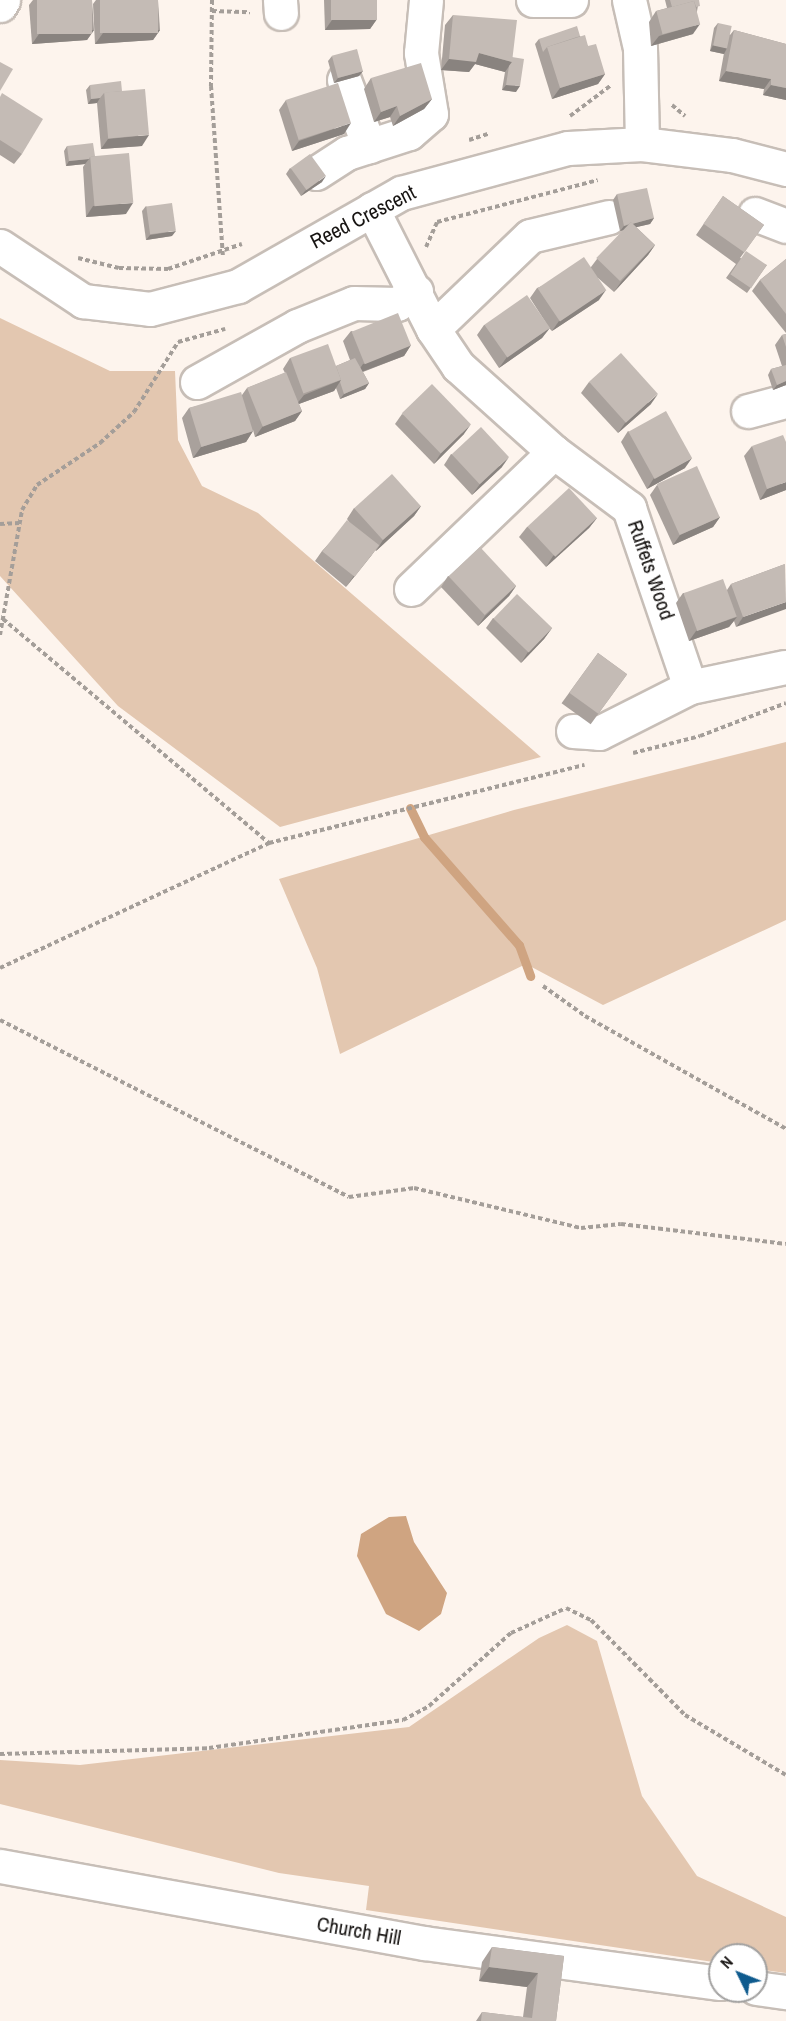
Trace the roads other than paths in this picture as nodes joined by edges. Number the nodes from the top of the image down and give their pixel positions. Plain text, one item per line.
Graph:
1 (3, 0) edge
2 (629, 0) edge
3 (0, 5) edge
4 (426, 11) edge
5 (344, 80) edge
6 (642, 144) junction
7 (369, 146) junction
8 (786, 169) edge
9 (316, 172) edge
10 (372, 209) junction
11 (755, 214) dead end
12 (609, 217) dead end
13 (786, 226) edge
14 (0, 246) edge
15 (416, 291) junction
16 (433, 329) junction
17 (198, 382) dead end
18 (786, 401) edge
19 (748, 411) dead end
20 (554, 452) junction
21 (411, 589) dead end
22 (785, 667) edge
23 (690, 687) junction
24 (573, 730) dead end
25 (0, 1866) edge
26 (708, 1981) edge
27 (768, 1990) edge
28 (786, 1992) edge

1 - 3 street
2 - 6 street
4 - 7 street
5 - 7 street
6 - 8 street, Reed Crescent
6 - 10 street, Reed Crescent
7 - 9 street
10 - 14 street, Reed Crescent
10 - 15 street, Ruffets Wood
11 - 13 street
12 - 16 street
15 - 16 street, Ruffets Wood
15 - 17 street
16 - 20 street, Ruffets Wood
18 - 19 street
20 - 21 street
20 - 23 street, Ruffets Wood
22 - 23 street
23 - 24 street
25 - 26 street, Church Hill
27 - 28 street

